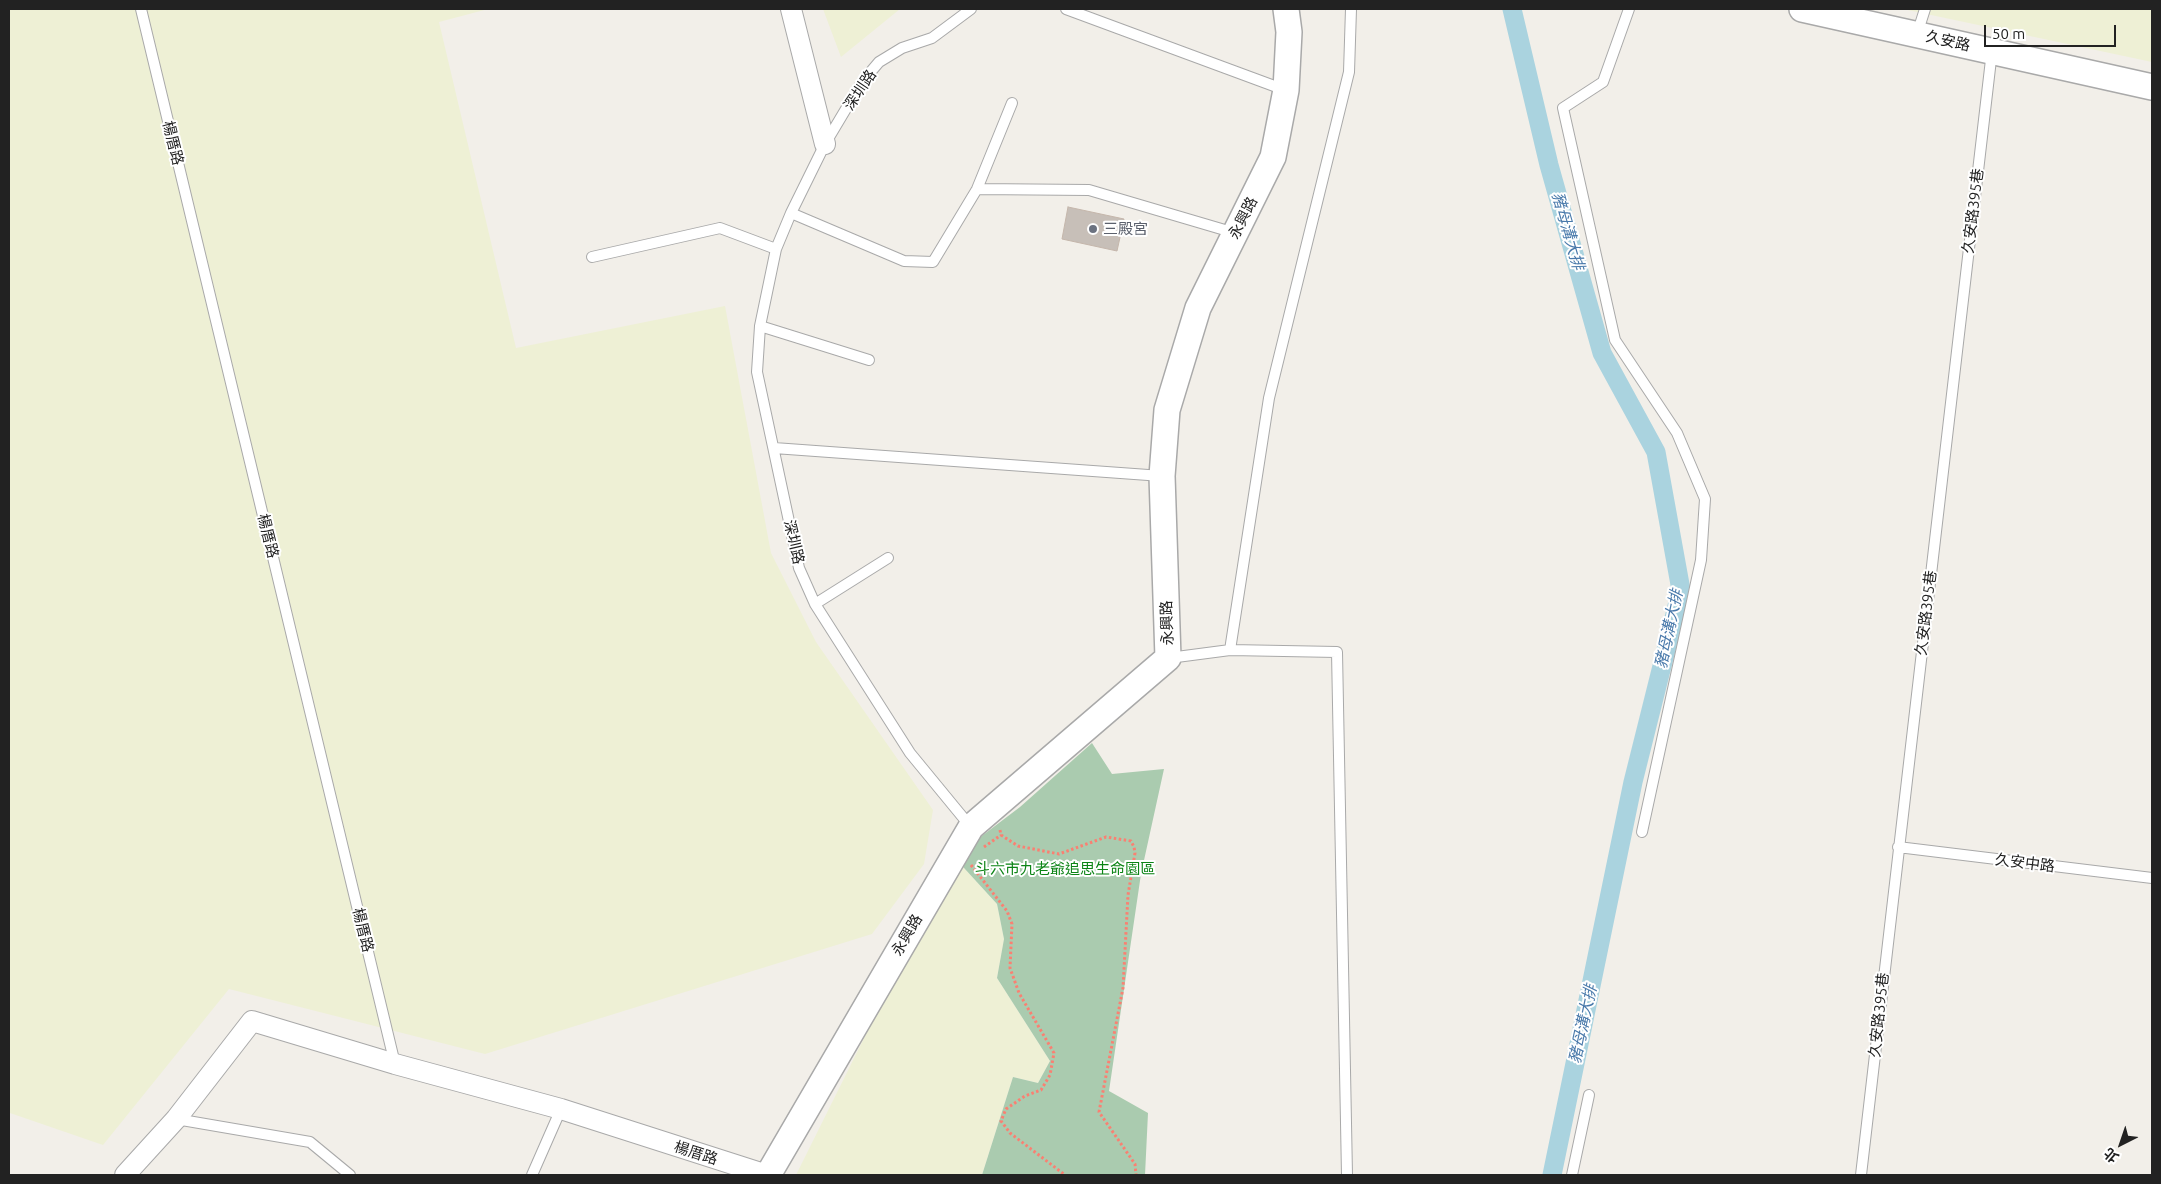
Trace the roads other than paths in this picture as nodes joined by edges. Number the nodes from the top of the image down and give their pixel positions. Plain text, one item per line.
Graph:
1 (141, 9) edge
2 (791, 9) edge
3 (971, 9) edge
4 (1066, 9) edge
5 (1286, 9) edge
6 (1351, 9) edge
7 (1629, 9) edge
8 (1802, 9) edge
9 (1926, 9) edge
10 (1917, 34) junction
11 (1992, 51) junction
12 (2152, 87) edge
13 (1286, 90) junction
14 (1012, 103) dead end
15 (825, 144) junction
16 (977, 189) junction
17 (791, 213) junction
18 (1236, 233) junction
19 (776, 249) junction
20 (592, 257) dead end
21 (760, 326) junction
22 (869, 360) dead end
23 (774, 448) junction
24 (1162, 476) junction
25 (888, 558) dead end
26 (815, 604) junction
27 (1230, 650) junction
28 (1168, 658) junction
29 (1642, 832) dead end
30 (965, 837) junction
31 (1898, 848) junction
32 (2152, 878) edge
33 (395, 1064) junction
34 (1589, 1095) dead end
35 (561, 1110) junction
36 (176, 1119) junction
37 (125, 1175) edge
38 (350, 1175) edge
39 (532, 1175) edge
40 (768, 1175) edge
41 (1347, 1175) edge
42 (1572, 1175) edge
43 (1861, 1175) edge

1 - 33 lane, 楊厝路
2 - 15 street
3 - 15 lane, 深圳路
4 - 13 lane
5 - 13 street, 永興路
6 - 27 lane
7 - 29 lane
8 - 10 street, 久安路
9 - 10 lane
10 - 11 street, 久安路
11 - 12 street, 久安路
11 - 31 lane, 久安路395巷
13 - 18 street, 永興路
14 - 16 lane
15 - 17 lane, 深圳路
16 - 17 lane
16 - 18 lane
17 - 19 lane, 深圳路
18 - 24 street, 永興路
19 - 20 lane
19 - 21 lane, 深圳路
21 - 22 lane
21 - 23 lane, 深圳路
23 - 24 lane
23 - 26 lane, 深圳路
24 - 28 street, 永興路
25 - 26 lane
26 - 30 lane, 深圳路
27 - 28 lane
27 - 41 lane
28 - 30 street, 永興路
30 - 40 street, 永興路
31 - 32 lane, 久安中路
31 - 43 lane, 久安路395巷
33 - 35 street, 楊厝路
33 - 36 street, 楊厝路
34 - 42 lane
35 - 39 lane
35 - 40 street, 楊厝路
36 - 37 street, 楊厝路
36 - 38 lane

